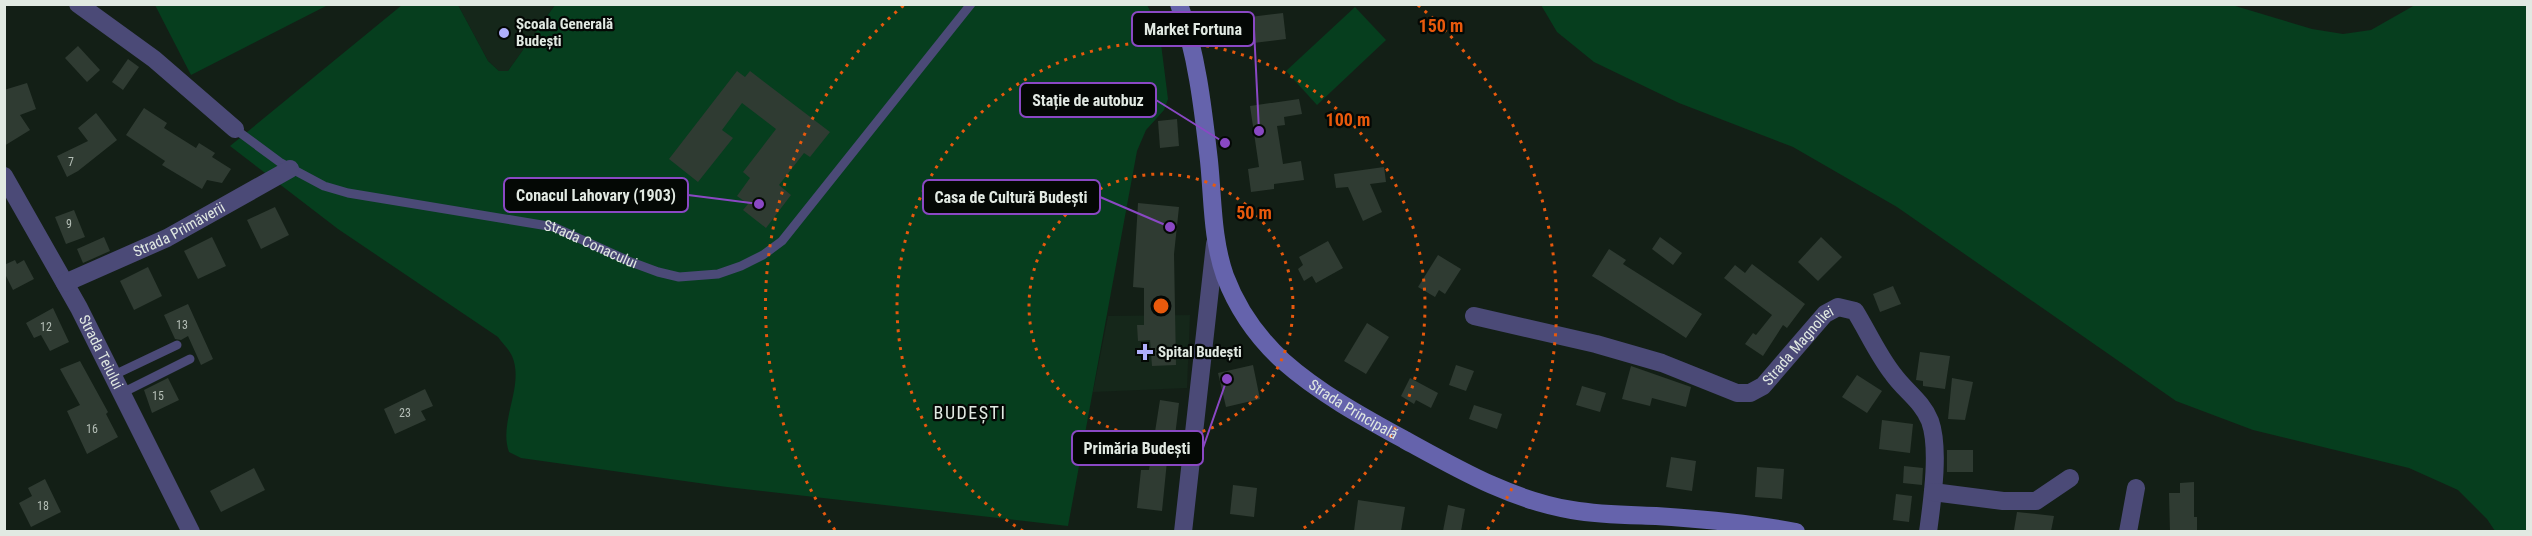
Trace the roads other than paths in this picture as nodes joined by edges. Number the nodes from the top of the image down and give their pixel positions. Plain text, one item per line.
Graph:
1 (78, 4) edge
2 (972, 4) edge
3 (1179, 4) edge
4 (235, 129) joint
5 (290, 168) junction
6 (4, 176) edge
7 (1216, 241) junction
8 (64, 283) junction
9 (1474, 316) dead end
10 (177, 345) dead end
11 (190, 359) dead end
12 (114, 375) junction
13 (122, 393) junction
14 (2070, 478) dead end
15 (2136, 488) dead end
16 (1933, 492) junction
17 (191, 531) edge
18 (1183, 531) edge
19 (1796, 531) edge
20 (1928, 531) edge
21 (2128, 531) edge

1 - 4 street, Strada Conacului
2 - 5 lane, Strada Conacului
3 - 7 main road, Strada Principală
4 - 5 lane, Strada Conacului
5 - 8 street, Strada Primăverii
6 - 8 street, Strada Teiului
7 - 18 street
7 - 19 main road, Strada Principală
8 - 12 street, Strada Teiului
9 - 16 street, Strada Magnoliei
10 - 12 lane
11 - 13 lane
12 - 13 street, Strada Teiului
13 - 17 street, Strada Teiului
14 - 16 street
15 - 21 street
16 - 20 street, Strada Magnoliei

